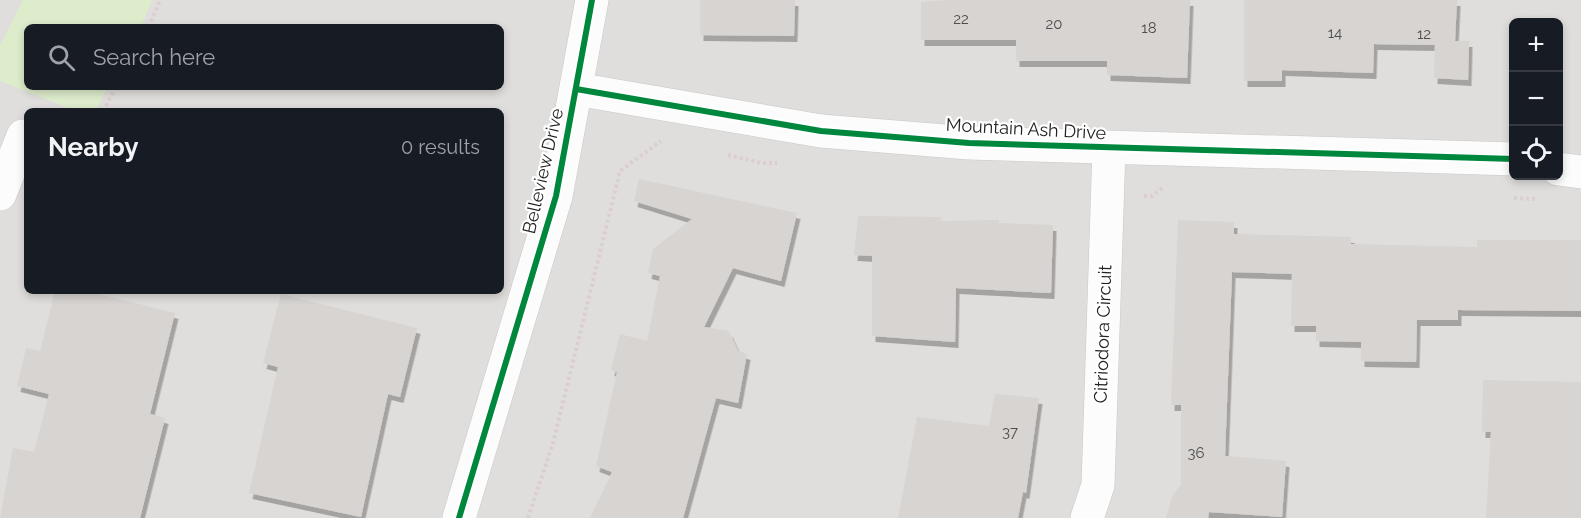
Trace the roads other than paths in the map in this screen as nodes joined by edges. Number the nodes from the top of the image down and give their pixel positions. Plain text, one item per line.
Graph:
1 (592, 0) edge
2 (576, 89) junction
3 (17, 132) edge
4 (1109, 148) junction
5 (1563, 158) edge
6 (1581, 158) edge
7 (1478, 159) junction
8 (1509, 159) edge
9 (1509, 163) edge
10 (1563, 170) edge
11 (1581, 172) edge
12 (0, 194) edge
13 (459, 518) edge
14 (1087, 518) edge

1 - 2 street, Belleview Drive
2 - 4 street, Mountain Ash Drive
2 - 13 street, Belleview Drive
3 - 12 street
4 - 7 street, Mountain Ash Drive
4 - 14 street, Citriodora Circuit
5 - 6 street
7 - 8 street, Mountain Ash Drive
7 - 9 street, Mountain Ash Drive
10 - 11 street

